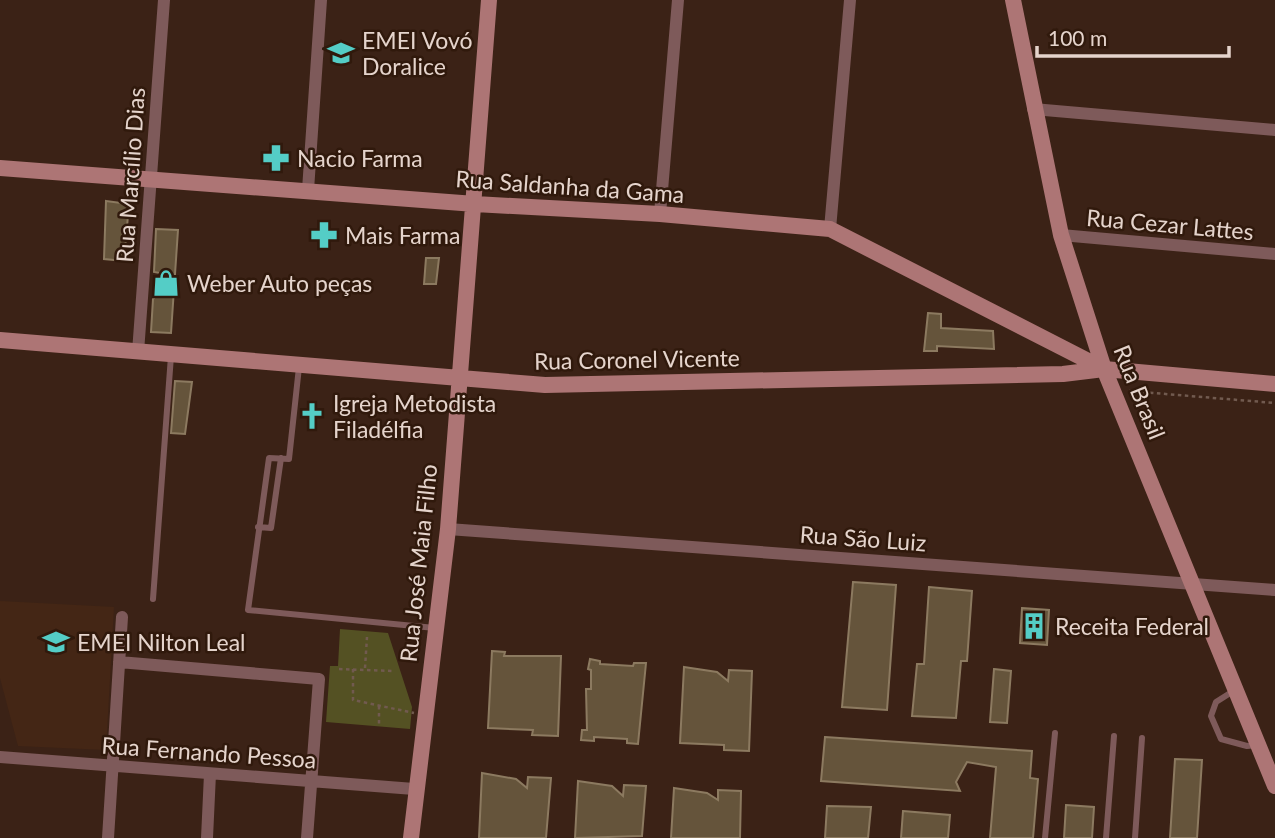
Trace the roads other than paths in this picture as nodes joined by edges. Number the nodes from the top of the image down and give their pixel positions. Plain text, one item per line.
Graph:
1 (163, 0) edge
2 (321, 0) edge
3 (489, 0) edge
4 (678, 0) edge
5 (850, 0) edge
6 (1013, 0) edge
7 (1033, 109) junction
8 (1275, 130) edge
9 (0, 168) edge
10 (151, 181) junction
11 (308, 190) junction
12 (475, 204) junction
13 (660, 214) junction
14 (831, 229) junction
15 (1061, 235) junction
16 (1275, 254) edge
17 (0, 340) edge
18 (138, 352) junction
19 (171, 355) junction
20 (299, 365) junction
21 (1104, 369) junction
22 (458, 380) junction
23 (1275, 384) edge
24 (281, 458) junction
25 (258, 527) junction
26 (448, 529) junction
27 (1194, 583) junction
28 (1275, 590) edge
29 (153, 599) dead end
30 (122, 617) dead end
31 (435, 628) junction
32 (119, 662) junction
33 (1237, 689) junction
34 (1055, 733) dead end
35 (1114, 736) dead end
36 (1142, 738) dead end
37 (1259, 744) junction
38 (0, 757) edge
39 (1271, 763) edge
40 (113, 766) junction
41 (210, 774) junction
42 (311, 781) junction
43 (1275, 786) edge
44 (414, 789) junction
45 (108, 838) edge
46 (207, 838) edge
47 (307, 838) edge
48 (411, 838) edge
49 (1045, 838) edge
50 (1106, 838) edge
51 (1135, 838) edge

1 - 10 street, Rua Marcílio Dias
2 - 11 street
3 - 12 street, Rua José Maia Filho
4 - 13 street
5 - 14 street
6 - 7 street, Rua Brasil
7 - 8 street
7 - 15 street, Rua Brasil
9 - 10 street, Rua Saldanha da Gama
10 - 11 street, Rua Saldanha da Gama
10 - 18 street, Rua Marcílio Dias
11 - 12 street, Rua Saldanha da Gama
12 - 13 street, Rua Saldanha da Gama
12 - 22 street, Rua José Maia Filho
13 - 14 street, Rua Saldanha da Gama
14 - 21 street, Rua Saldanha da Gama
15 - 16 street, Rua Cezar Lattes
15 - 21 street, Rua Brasil
17 - 18 street, Rua Coronel Vicente
18 - 19 street, Rua Coronel Vicente
19 - 20 street, Rua Coronel Vicente
19 - 29 lane
20 - 22 street, Rua Coronel Vicente
20 - 24 lane
21 - 22 street, Rua Coronel Vicente
21 - 23 street, Rua Coronel Vicente
21 - 27 street, Rua Brasil
22 - 26 street, Rua José Maia Filho
24 - 25 lane
24 - 25 lane
25 - 31 lane
26 - 27 street, Rua São Luiz
26 - 31 street, Rua José Maia Filho
27 - 28 street, Rua São Luiz
27 - 33 street, Rua Brasil
30 - 32 street
31 - 44 street, Rua José Maia Filho
32 - 40 street
32 - 42 street
33 - 37 street, Rua Brasil
33 - 37 lane
34 - 49 lane
35 - 50 lane
36 - 51 lane
37 - 39 street, Rua Brasil
38 - 40 street, Rua Fernando Pessoa
39 - 43 street, Rua Brasil
40 - 41 street, Rua Fernando Pessoa
40 - 45 street
41 - 42 street, Rua Fernando Pessoa
41 - 46 street
42 - 44 street, Rua Fernando Pessoa
42 - 47 street
44 - 48 street, Rua José Maia Filho

